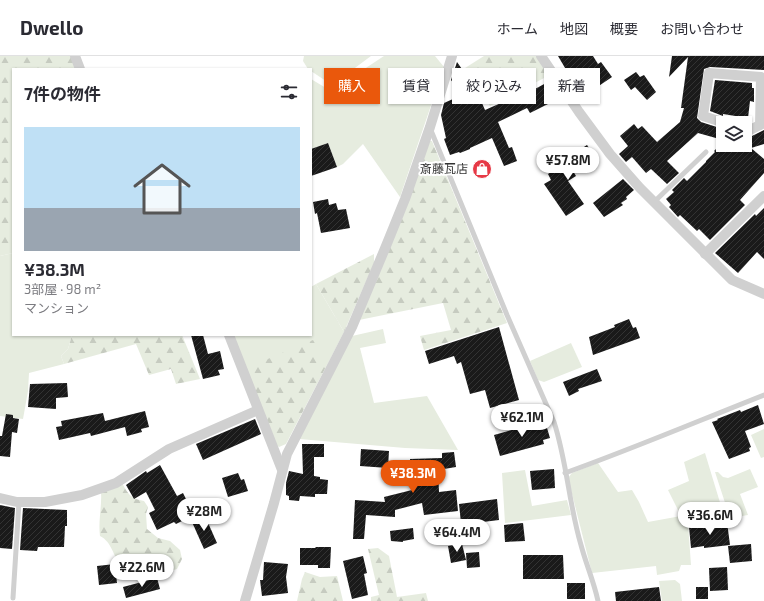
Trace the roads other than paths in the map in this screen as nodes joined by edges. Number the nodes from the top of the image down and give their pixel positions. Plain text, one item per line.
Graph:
1 (75, 56) edge
2 (452, 56) edge
3 (541, 56) edge
4 (80, 68) edge
5 (716, 120) edge
6 (762, 124) edge
7 (430, 127) junction
8 (752, 129) edge
9 (706, 152) dead end
10 (764, 196) edge
11 (654, 202) junction
12 (705, 254) junction
13 (764, 294) edge
14 (229, 336) edge
15 (764, 395) edge
16 (258, 410) junction
17 (282, 470) junction
18 (565, 473) junction
19 (0, 498) edge
20 (20, 502) junction
21 (13, 598) dead end
22 (245, 601) edge
23 (598, 601) edge

1 - 4 street
2 - 7 street
3 - 11 street
5 - 6 street
6 - 8 street
7 - 17 street
7 - 18 lane
9 - 11 lane
10 - 12 street
11 - 12 street
12 - 13 street
14 - 16 street
15 - 18 lane
16 - 17 street
16 - 20 street
17 - 22 street
18 - 23 lane
19 - 20 street
20 - 21 lane

